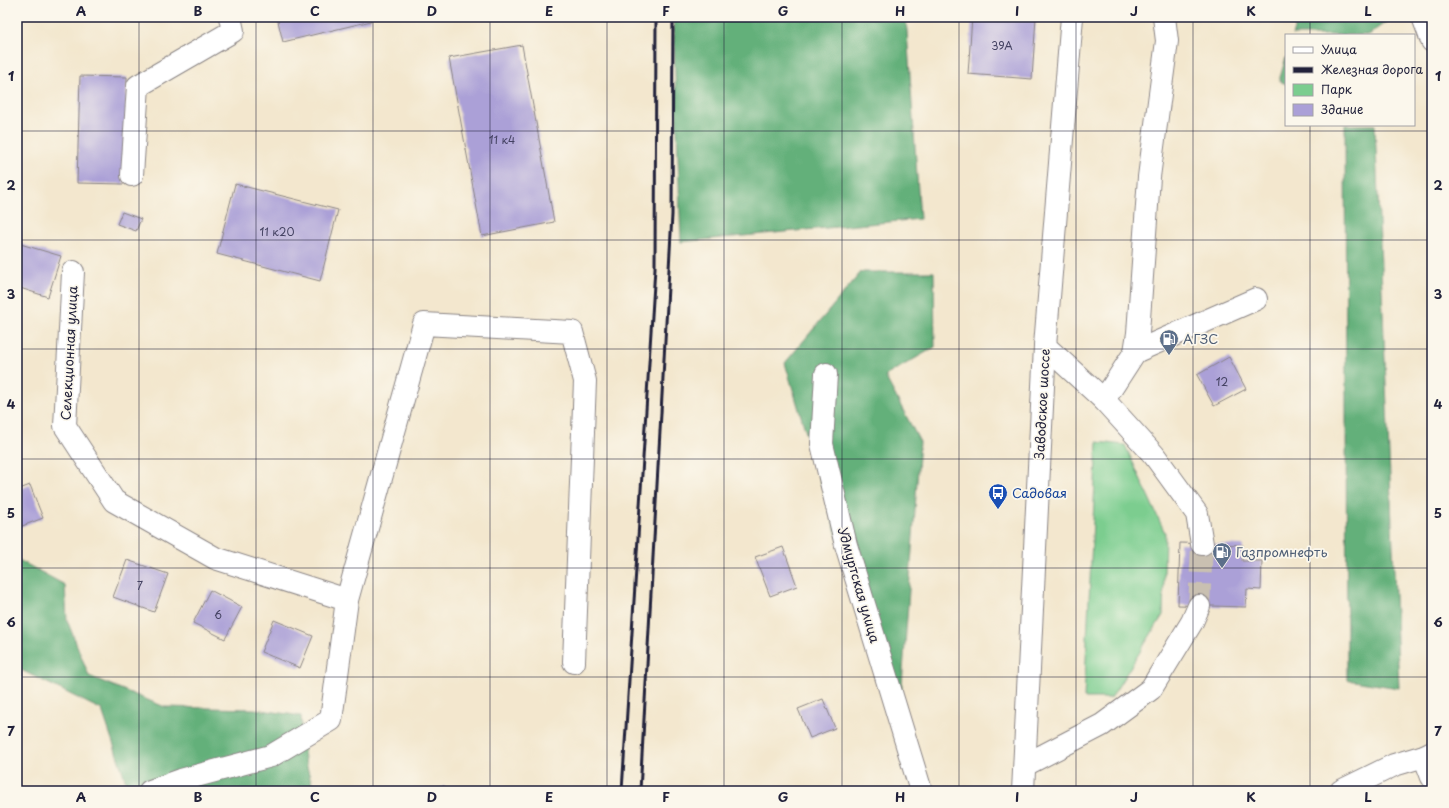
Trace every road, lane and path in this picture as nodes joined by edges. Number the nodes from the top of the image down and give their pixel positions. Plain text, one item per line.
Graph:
1 (230, 17) edge
2 (1072, 17) edge
3 (1164, 17) edge
4 (1424, 17) edge
5 (1432, 41) edge
6 (132, 175) dead end
7 (73, 272) dead end
8 (1256, 299) dead end
9 (1045, 346) junction
10 (1135, 352) junction
11 (826, 374) dead end
12 (1104, 400) junction
13 (1202, 544) tunnel mouth
14 (347, 600) junction
15 (1199, 606) tunnel mouth
16 (574, 662) dead end
17 (1428, 754) edge
18 (1025, 765) junction
19 (1432, 777) edge
20 (150, 791) edge
21 (921, 791) edge
22 (1023, 791) edge
23 (1341, 791) edge

1 - 6 street
2 - 9 street, Заводское шоссе
3 - 10 street
4 - 5 street
7 - 14 street, Селекционная улица
8 - 10 street
9 - 12 street
9 - 18 street, Заводское шоссе
10 - 12 street
11 - 21 street, Удмуртская улица
12 - 13 street
14 - 16 street
14 - 20 street
15 - 18 street
17 - 19 street
17 - 23 street
18 - 22 street, Заводское шоссе

